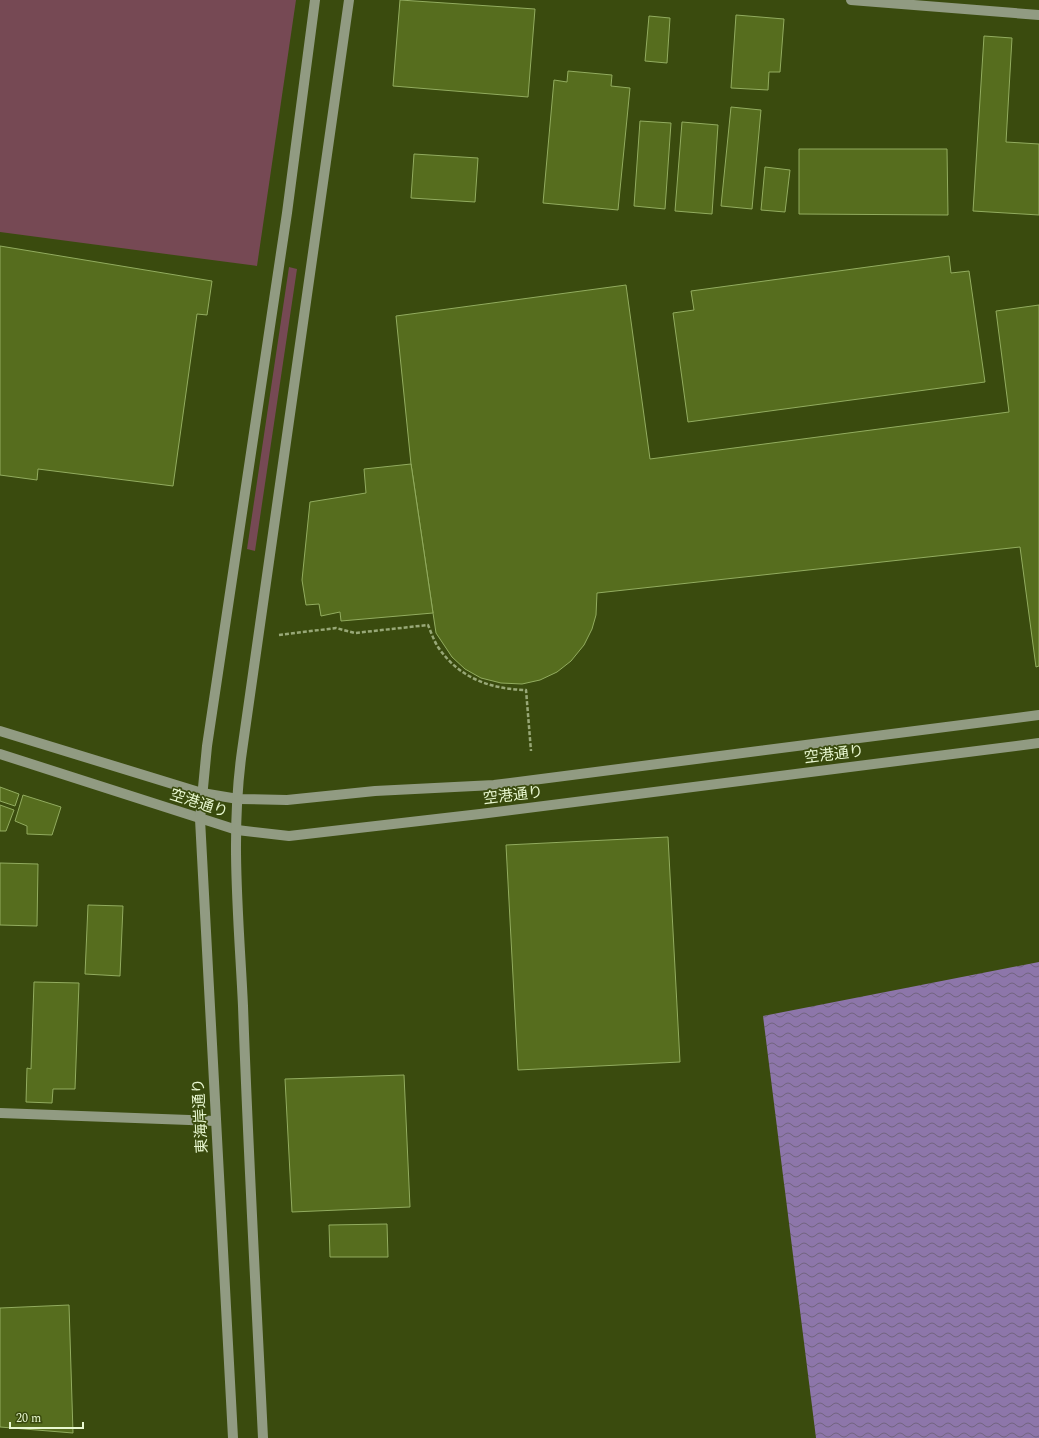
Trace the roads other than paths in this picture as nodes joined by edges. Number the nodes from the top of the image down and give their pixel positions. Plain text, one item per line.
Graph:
1 (315, 0) edge
2 (349, 0) edge
3 (851, 0) edge
4 (927, 3) edge
5 (1039, 15) edge
6 (1039, 714) edge
7 (0, 731) edge
8 (1039, 742) edge
9 (0, 754) edge
10 (202, 793) junction
11 (238, 799) junction
12 (200, 819) junction
13 (237, 830) junction
14 (0, 1113) edge
15 (216, 1121) junction
16 (233, 1438) edge
17 (263, 1438) edge

1 - 10 street, 東海岸通り
2 - 11 street
3 - 4 street
4 - 5 street
6 - 11 street, 空港通り
7 - 10 street, 空港通り
8 - 13 street, 空港通り
9 - 12 street, 空港通り
10 - 11 street, 空港通り
10 - 12 street, 東海岸通り
11 - 13 street
12 - 13 street, 空港通り
12 - 15 street, 東海岸通り
13 - 17 street
14 - 15 street
15 - 16 street, 東海岸通り

